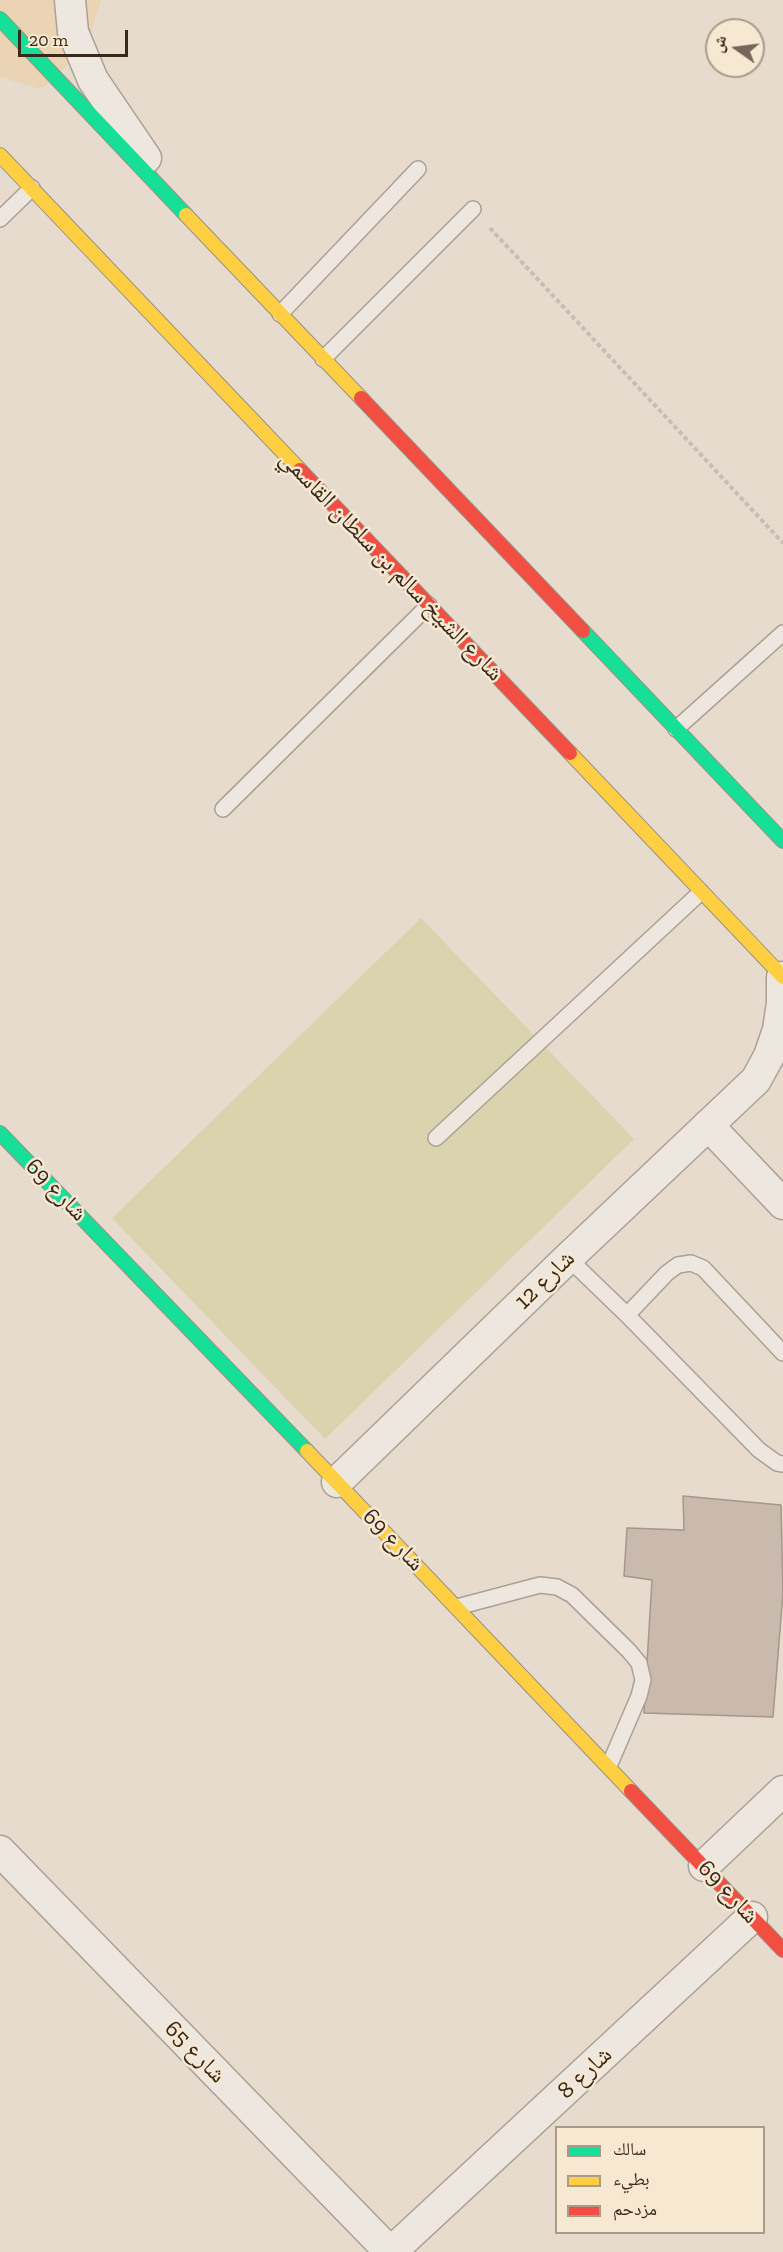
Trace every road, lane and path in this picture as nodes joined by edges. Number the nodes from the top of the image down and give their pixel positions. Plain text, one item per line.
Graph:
1 (70, 0) edge
2 (0, 19) edge
3 (0, 154) edge
4 (418, 170) dead end
5 (32, 188) junction
6 (473, 209) joint
7 (182, 210) junction
8 (0, 219) edge
9 (280, 314) junction
10 (323, 359) junction
11 (783, 543) edge
12 (429, 605) junction
13 (783, 633) edge
14 (676, 729) junction
15 (223, 809) dead end
16 (783, 841) edge
17 (701, 892) junction
18 (783, 977) edge
19 (783, 1069) edge
20 (756, 1080) junction
21 (708, 1125) junction
22 (0, 1133) edge
23 (436, 1138) dead end
24 (783, 1204) edge
25 (568, 1258) junction
26 (627, 1315) junction
27 (783, 1353) edge
28 (783, 1464) edge
29 (337, 1482) junction
30 (457, 1607) junction
31 (609, 1766) junction
32 (783, 1791) edge
33 (0, 1851) edge
34 (704, 1866) junction
35 (752, 1917) junction
36 (783, 1950) edge
37 (390, 2252) edge

1 - 7 street
2 - 7 street
3 - 5 street, شارع الشيخ سالم بن سلطان القاسمي
4 - 9 lane
5 - 8 lane
5 - 12 street, شارع الشيخ سالم بن سلطان القاسمي
6 - 10 lane
6 - 11 path
7 - 9 street
9 - 10 street
10 - 14 street
12 - 15 lane
12 - 17 street, شارع الشيخ سالم بن سلطان القاسمي
13 - 14 lane
14 - 16 street
17 - 18 street, شارع الشيخ سالم بن سلطان القاسمي
17 - 23 lane
18 - 20 street, شارع 12
19 - 20 street, شارع 12
20 - 21 street, شارع 12
21 - 24 street
21 - 25 street, شارع 12
22 - 29 street, شارع 69
25 - 26 lane
25 - 29 street, شارع 12
26 - 27 lane
26 - 28 lane
29 - 30 street, شارع 69
30 - 31 street, شارع 69
30 - 31 lane
31 - 34 street, شارع 69
32 - 34 street
33 - 37 street, شارع 65
34 - 35 street, شارع 69
35 - 36 street, شارع 69
35 - 37 street, شارع 8

